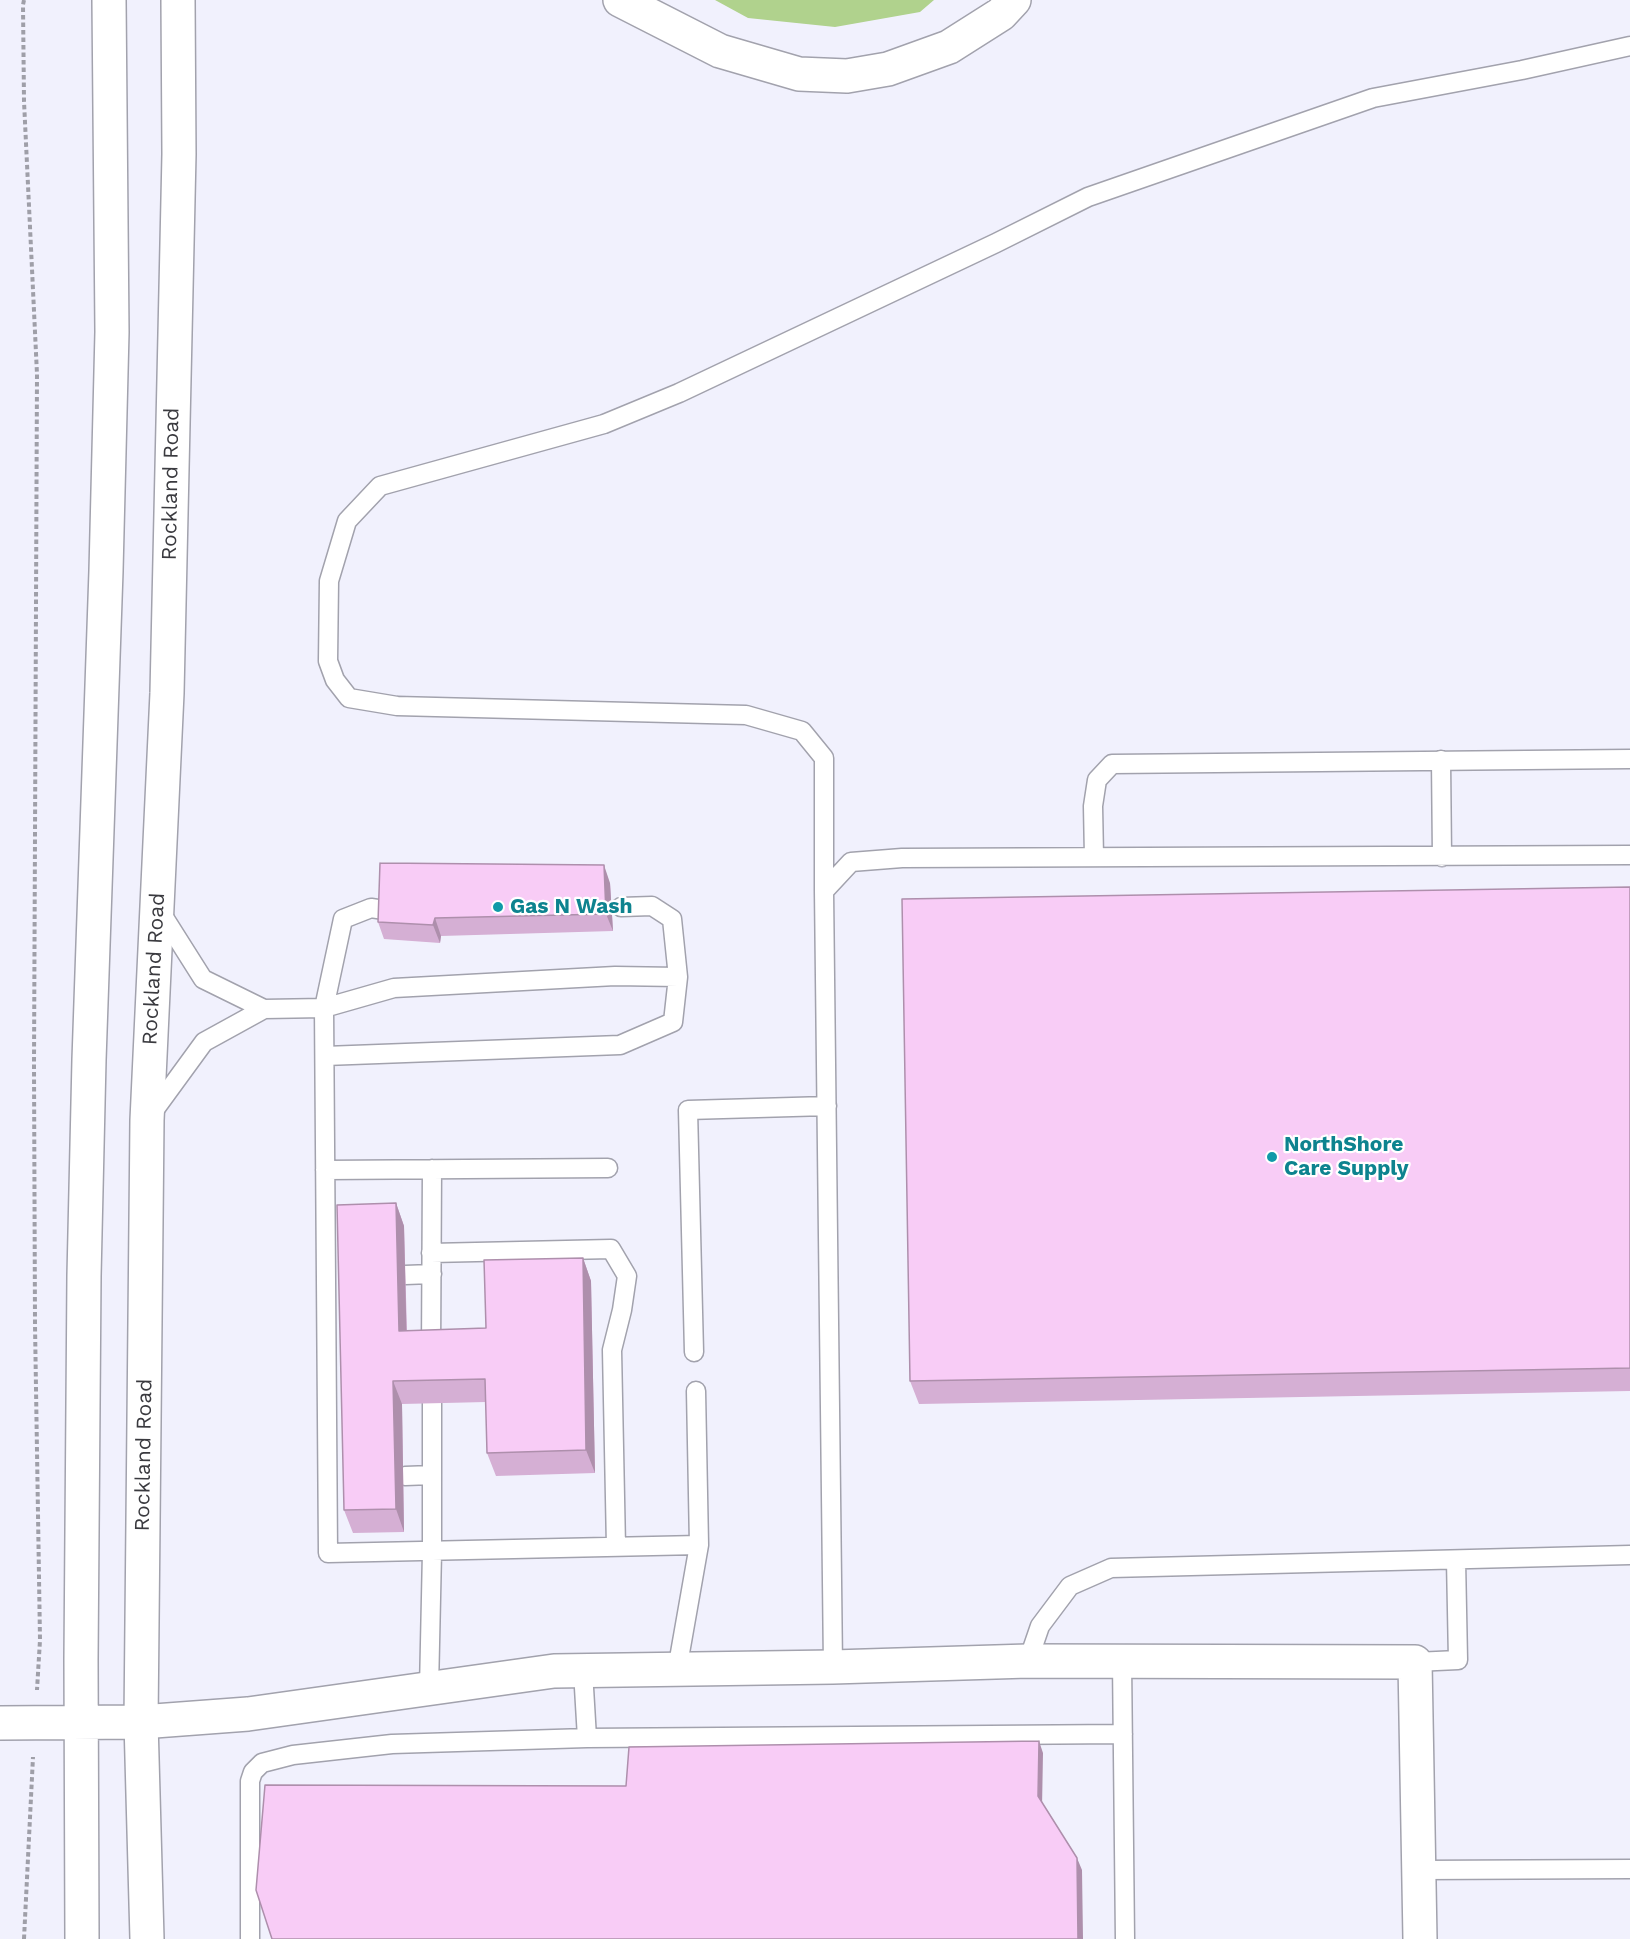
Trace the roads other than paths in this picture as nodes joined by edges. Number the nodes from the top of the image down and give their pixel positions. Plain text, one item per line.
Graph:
1 (109, 0) edge
2 (178, 0) edge
3 (621, 0) edge
4 (1014, 0) edge
5 (1630, 46) edge
6 (1630, 759) edge
7 (1441, 760) junction
8 (1630, 855) edge
9 (1442, 856) junction
10 (1094, 858) junction
11 (824, 891) junction
12 (157, 906) junction
13 (621, 907) dead end
14 (384, 910) edge
15 (678, 977) junction
16 (324, 1008) junction
17 (264, 1009) junction
18 (325, 1056) junction
19 (827, 1106) junction
20 (147, 1120) junction
21 (608, 1168) dead end
22 (432, 1169) junction
23 (326, 1170) junction
24 (431, 1253) junction
25 (432, 1274) junction
26 (326, 1275) junction
27 (345, 1275) edge
28 (405, 1275) dead end
29 (431, 1352) edge
30 (694, 1352) dead end
31 (696, 1391) dead end
32 (432, 1393) edge
33 (432, 1475) junction
34 (405, 1476) dead end
35 (699, 1545) junction
36 (616, 1547) junction
37 (432, 1552) junction
38 (1630, 1555) edge
39 (1456, 1560) junction
40 (1028, 1661) junction
41 (1122, 1661) junction
42 (1415, 1662) junction
43 (833, 1667) junction
44 (677, 1670) junction
45 (583, 1671) junction
46 (429, 1689) junction
47 (81, 1722) junction
48 (141, 1722) junction
49 (0, 1723) edge
50 (1123, 1734) junction
51 (587, 1738) junction
52 (1630, 1869) edge
53 (1420, 1870) junction
54 (82, 1939) edge
55 (147, 1939) edge
56 (250, 1939) edge
57 (1125, 1939) edge
58 (1420, 1939) edge

1 - 47 main road
2 - 12 main road, Rockland Road
3 - 4 main road
5 - 11 lane
6 - 7 lane
7 - 9 lane
7 - 10 lane
8 - 9 lane
9 - 10 lane
10 - 11 lane
11 - 19 lane
12 - 17 lane
12 - 20 main road, Rockland Road
13 - 15 lane
14 - 16 lane
15 - 16 lane
15 - 18 lane
16 - 17 lane
16 - 18 lane
17 - 20 lane
18 - 23 lane
19 - 30 lane
19 - 43 lane
20 - 48 main road, Rockland Road
21 - 22 lane
22 - 23 lane
22 - 24 lane
23 - 26 lane
24 - 25 lane
24 - 36 lane
25 - 28 lane
25 - 29 lane
26 - 27 lane
26 - 37 lane
31 - 35 lane
32 - 33 lane
33 - 34 lane
33 - 37 lane
35 - 36 lane
35 - 44 lane
36 - 37 lane
37 - 46 lane
38 - 39 lane
39 - 40 lane
39 - 42 lane
40 - 41 main road
40 - 43 main road
41 - 42 main road
41 - 50 lane
42 - 53 main road
43 - 44 main road
44 - 45 main road
45 - 46 main road
45 - 51 lane
46 - 48 main road
47 - 48 main road
47 - 49 main road
47 - 54 main road
48 - 55 main road, Rockland Road
50 - 51 lane
50 - 57 lane
51 - 56 lane
52 - 53 lane
53 - 58 main road

